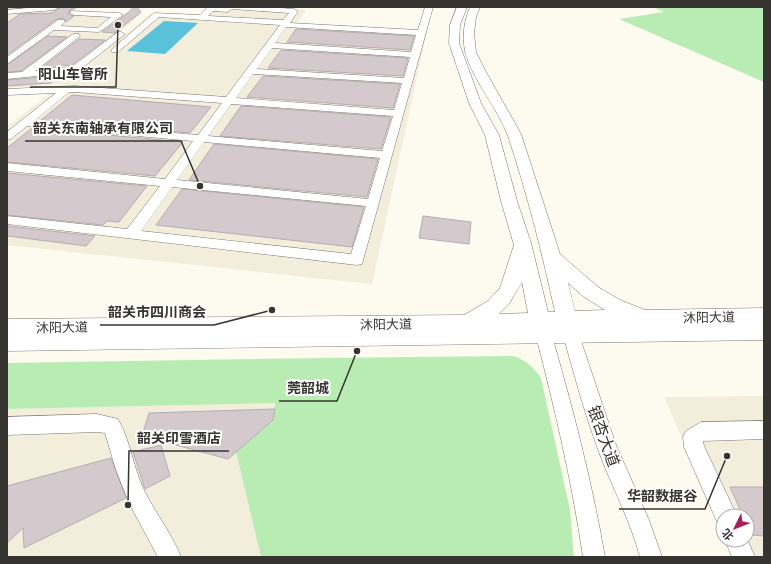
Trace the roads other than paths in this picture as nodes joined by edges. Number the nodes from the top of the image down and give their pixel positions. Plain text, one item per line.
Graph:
1 (82, 7) edge
2 (430, 7) edge
3 (462, 7) edge
4 (476, 7) edge
5 (54, 8) edge
6 (74, 13) junction
7 (9, 14) edge
8 (100, 14) junction
9 (145, 14) dead end
10 (202, 18) junction
11 (285, 24) junction
12 (53, 28) junction
13 (78, 33) junction
14 (43, 34) junction
15 (421, 34) junction
16 (115, 38) junction
17 (270, 45) junction
18 (115, 50) dead end
19 (415, 55) junction
20 (7, 61) edge
21 (251, 71) junction
22 (25, 74) junction
23 (7, 76) edge
24 (408, 81) junction
25 (67, 89) junction
26 (7, 92) edge
27 (229, 101) junction
28 (399, 114) junction
29 (25, 123) junction
30 (7, 137) edge
31 (200, 139) junction
32 (387, 155) junction
33 (7, 167) edge
34 (169, 182) junction
35 (373, 203) junction
36 (7, 220) edge
37 (131, 234) junction
38 (522, 243) junction
39 (552, 257) junction
40 (764, 316) edge
41 (654, 318) junction
42 (468, 323) junction
43 (7, 327) edge
44 (568, 327) junction
45 (542, 328) junction
46 (764, 332) edge
47 (7, 342) edge
48 (7, 426) edge
49 (764, 430) edge
50 (722, 508) edge
51 (170, 557) edge
52 (594, 557) edge
53 (652, 557) edge

1 - 6 street
2 - 15 street
3 - 38 main road
4 - 39 main road
5 - 7 street
6 - 8 street
6 - 12 street
8 - 13 street
8 - 13 street
9 - 16 street
10 - 11 street
10 - 11 street
10 - 18 street
11 - 15 street
11 - 17 street
12 - 13 street
12 - 14 street
13 - 14 street
13 - 16 street
13 - 22 street
14 - 20 street
15 - 19 street
16 - 22 street
17 - 19 street
17 - 21 street
19 - 24 street
21 - 24 street
21 - 27 street
22 - 23 street
24 - 28 street
25 - 26 street
25 - 27 street
25 - 29 street
27 - 28 street
27 - 31 street
28 - 32 street
29 - 30 street
29 - 31 street
31 - 32 street
31 - 34 street
32 - 35 street
33 - 34 street
34 - 35 street
34 - 37 street
35 - 37 street
36 - 37 street
38 - 42 main road
38 - 45 main road
39 - 41 main road
39 - 44 main road
40 - 41 main road, 沐阳大道
41 - 44 main road, 沐阳大道
42 - 43 main road, 沐阳大道
42 - 45 main road, 沐阳大道
44 - 45 main road, 沐阳大道
44 - 46 main road, 沐阳大道
44 - 53 street, 银杏大道
45 - 47 main road, 沐阳大道
45 - 52 street
48 - 51 street
49 - 50 street

